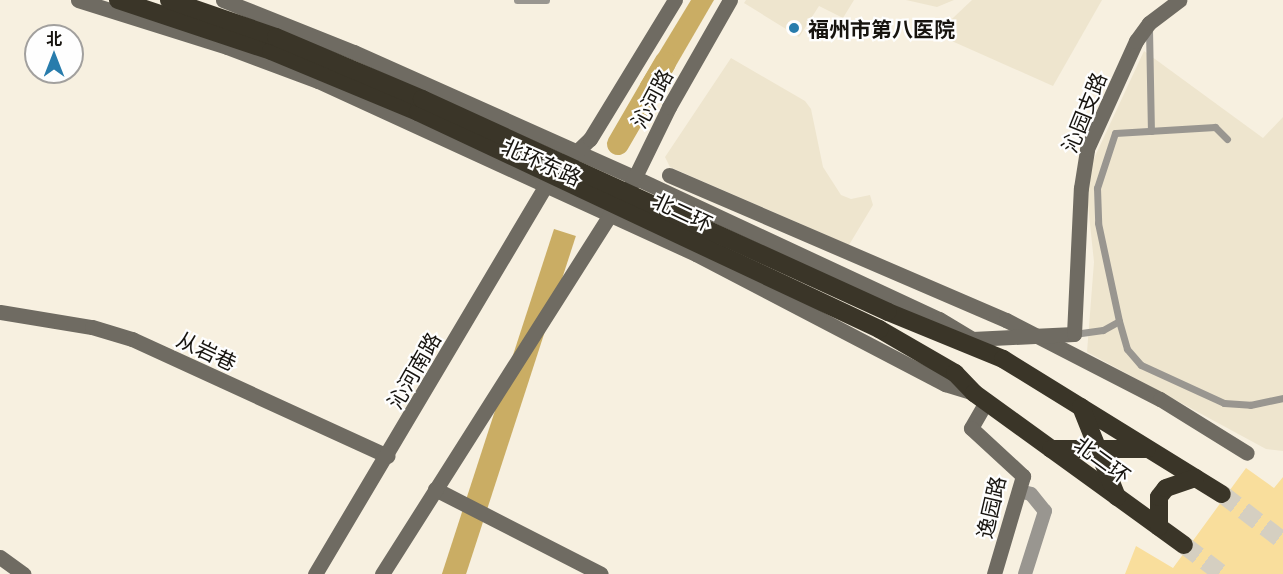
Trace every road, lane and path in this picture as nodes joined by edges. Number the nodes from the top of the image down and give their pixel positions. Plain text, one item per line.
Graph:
1 (78, 0) edge
2 (118, 0) edge
3 (169, 0) edge
4 (223, 0) edge
5 (517, 0) edge
6 (546, 0) edge
7 (675, 0) edge
8 (730, 0) edge
9 (1170, 2) edge
10 (1149, 23) junction
11 (1151, 131) junction
12 (1227, 139) dead end
13 (576, 153) junction
14 (669, 175) dead end
15 (636, 178) junction
16 (545, 186) junction
17 (610, 215) junction
18 (787, 226) junction
19 (778, 244) junction
20 (951, 298) junction
21 (0, 312) edge
22 (939, 319) junction
23 (1119, 321) junction
24 (1074, 334) junction
25 (1038, 336) junction
26 (972, 339) junction
27 (1003, 359) junction
28 (980, 397) junction
29 (1283, 398) edge
30 (1081, 407) junction
31 (1051, 449) junction
32 (1098, 449) junction
33 (1149, 449) junction
34 (1247, 453) dead end
35 (387, 456) junction
36 (1195, 478) junction
37 (435, 489) junction
38 (1019, 491) junction
39 (1222, 494) tunnel mouth
40 (1117, 498) junction
41 (1159, 527) junction
42 (1184, 545) tunnel mouth
43 (0, 557) edge
44 (997, 573) edge
45 (22, 574) edge
46 (315, 574) edge
47 (382, 574) edge
48 (602, 574) edge
49 (1025, 574) edge

1 - 16 main road, 北环东路
2 - 28 highway, 北二环, bridge
3 - 27 highway, 北二环, bridge
4 - 13 main road
5 - 6 lane
7 - 13 main road, 沁河路
8 - 15 main road, 沁河路
9 - 10 main road, 沁园支路
10 - 11 lane
10 - 24 main road, 沁园支路
11 - 12 lane
11 - 23 lane
13 - 15 main road
13 - 16 main road, 沁河路
14 - 18 main road
15 - 17 main road, 沁河路
15 - 19 main road
16 - 17 main road, 北环东路
16 - 35 main road, 沁河南路
17 - 28 main road, 北环东路
17 - 37 main road
18 - 19 main road
18 - 20 main road
19 - 22 main road
20 - 22 main road
20 - 25 main road
21 - 35 main road, 从岩巷
22 - 26 main road
23 - 24 lane
23 - 29 lane
24 - 25 main road
25 - 26 main road
25 - 34 main road
26 - 27 main road
27 - 30 highway, 北二环
28 - 31 highway, 北二环
28 - 38 main road, 逸园路
30 - 32 highway
30 - 33 highway, 北二环
31 - 32 highway
31 - 40 highway, 北二环
32 - 33 highway
32 - 40 highway
33 - 36 highway, 北二环
35 - 46 main road, 沁河南路
36 - 39 highway, 北二环
36 - 41 highway
37 - 47 main road
37 - 48 main road
38 - 44 main road, 逸园路
38 - 49 street
40 - 41 highway, 北二环
41 - 42 highway, 北二环
43 - 45 main road

